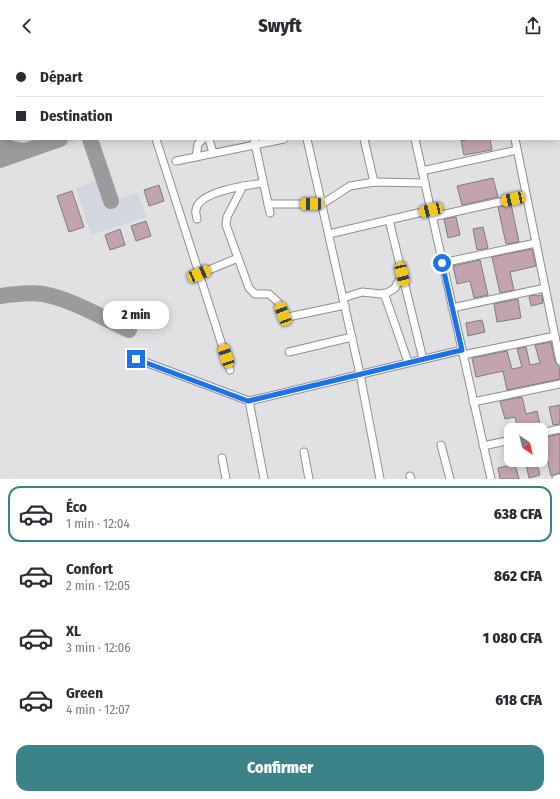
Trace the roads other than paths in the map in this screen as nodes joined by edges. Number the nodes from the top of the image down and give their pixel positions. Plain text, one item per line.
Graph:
1 (156, 140) edge
2 (202, 140) edge
3 (210, 140) edge
4 (274, 140) edge
5 (308, 140) edge
6 (364, 140) edge
7 (415, 140) edge
8 (515, 140) edge
9 (254, 142) edge
10 (517, 150) junction
11 (213, 153) junction
12 (196, 157) junction
13 (176, 161) dead end
14 (422, 171) junction
15 (374, 182) junction
16 (263, 183) junction
17 (425, 183) junction
18 (243, 186) junction
19 (526, 196) junction
20 (268, 204) junction
21 (322, 204) junction
22 (270, 213) dead end
23 (431, 213) junction
24 (197, 219) dead end
25 (389, 220) junction
26 (329, 234) junction
27 (536, 243) junction
28 (238, 258) junction
29 (442, 263) junction
30 (199, 274) junction
31 (402, 274) junction
32 (545, 288) junction
33 (384, 293) junction
34 (344, 302) junction
35 (452, 308) junction
36 (555, 336) junction
37 (352, 337) junction
38 (289, 352) dead end
39 (462, 352) junction
40 (136, 359) dead end
41 (423, 359) junction
42 (560, 361) edge
43 (408, 362) junction
44 (230, 370) dead end
45 (360, 374) junction
46 (560, 384) edge
47 (248, 401) junction
48 (473, 402) junction
49 (560, 429) edge
50 (548, 432) edge
51 (504, 442) edge
52 (441, 445) dead end
53 (483, 446) junction
54 (304, 452) dead end
55 (222, 458) dead end
56 (560, 478) edge
57 (226, 479) edge
58 (264, 479) edge
59 (309, 479) edge
60 (380, 479) edge
61 (450, 479) edge
62 (490, 479) edge
63 (556, 479) edge

1 - 30 street
2 - 12 street
3 - 11 street
4 - 9 street
5 - 21 street
6 - 15 street
7 - 14 street
8 - 10 street
9 - 11 street
9 - 16 street
10 - 14 street
10 - 19 street
11 - 12 street
12 - 13 street
14 - 17 street
15 - 17 street
15 - 21 street
16 - 18 street
16 - 20 street
17 - 23 street
18 - 24 street
18 - 28 street
19 - 23 street
19 - 27 street
20 - 21 street
20 - 22 street
21 - 26 street
23 - 25 street
23 - 29 street
25 - 26 street
25 - 31 street
26 - 34 street
27 - 29 street
27 - 32 street
28 - 30 street
28 - 34 street
29 - 35 street
30 - 44 street
31 - 33 street
31 - 41 street
32 - 35 street
32 - 36 street
33 - 34 street
33 - 43 street
34 - 37 street
35 - 39 street
36 - 39 street
36 - 42 street
37 - 38 street
37 - 45 street
39 - 41 street
39 - 48 street
40 - 47 street
41 - 43 street
43 - 45 street
45 - 47 street
45 - 60 street
46 - 48 street
47 - 58 street
48 - 53 street
49 - 50 street
51 - 53 street
52 - 61 street
53 - 62 street
54 - 59 street
55 - 57 street
56 - 63 street

